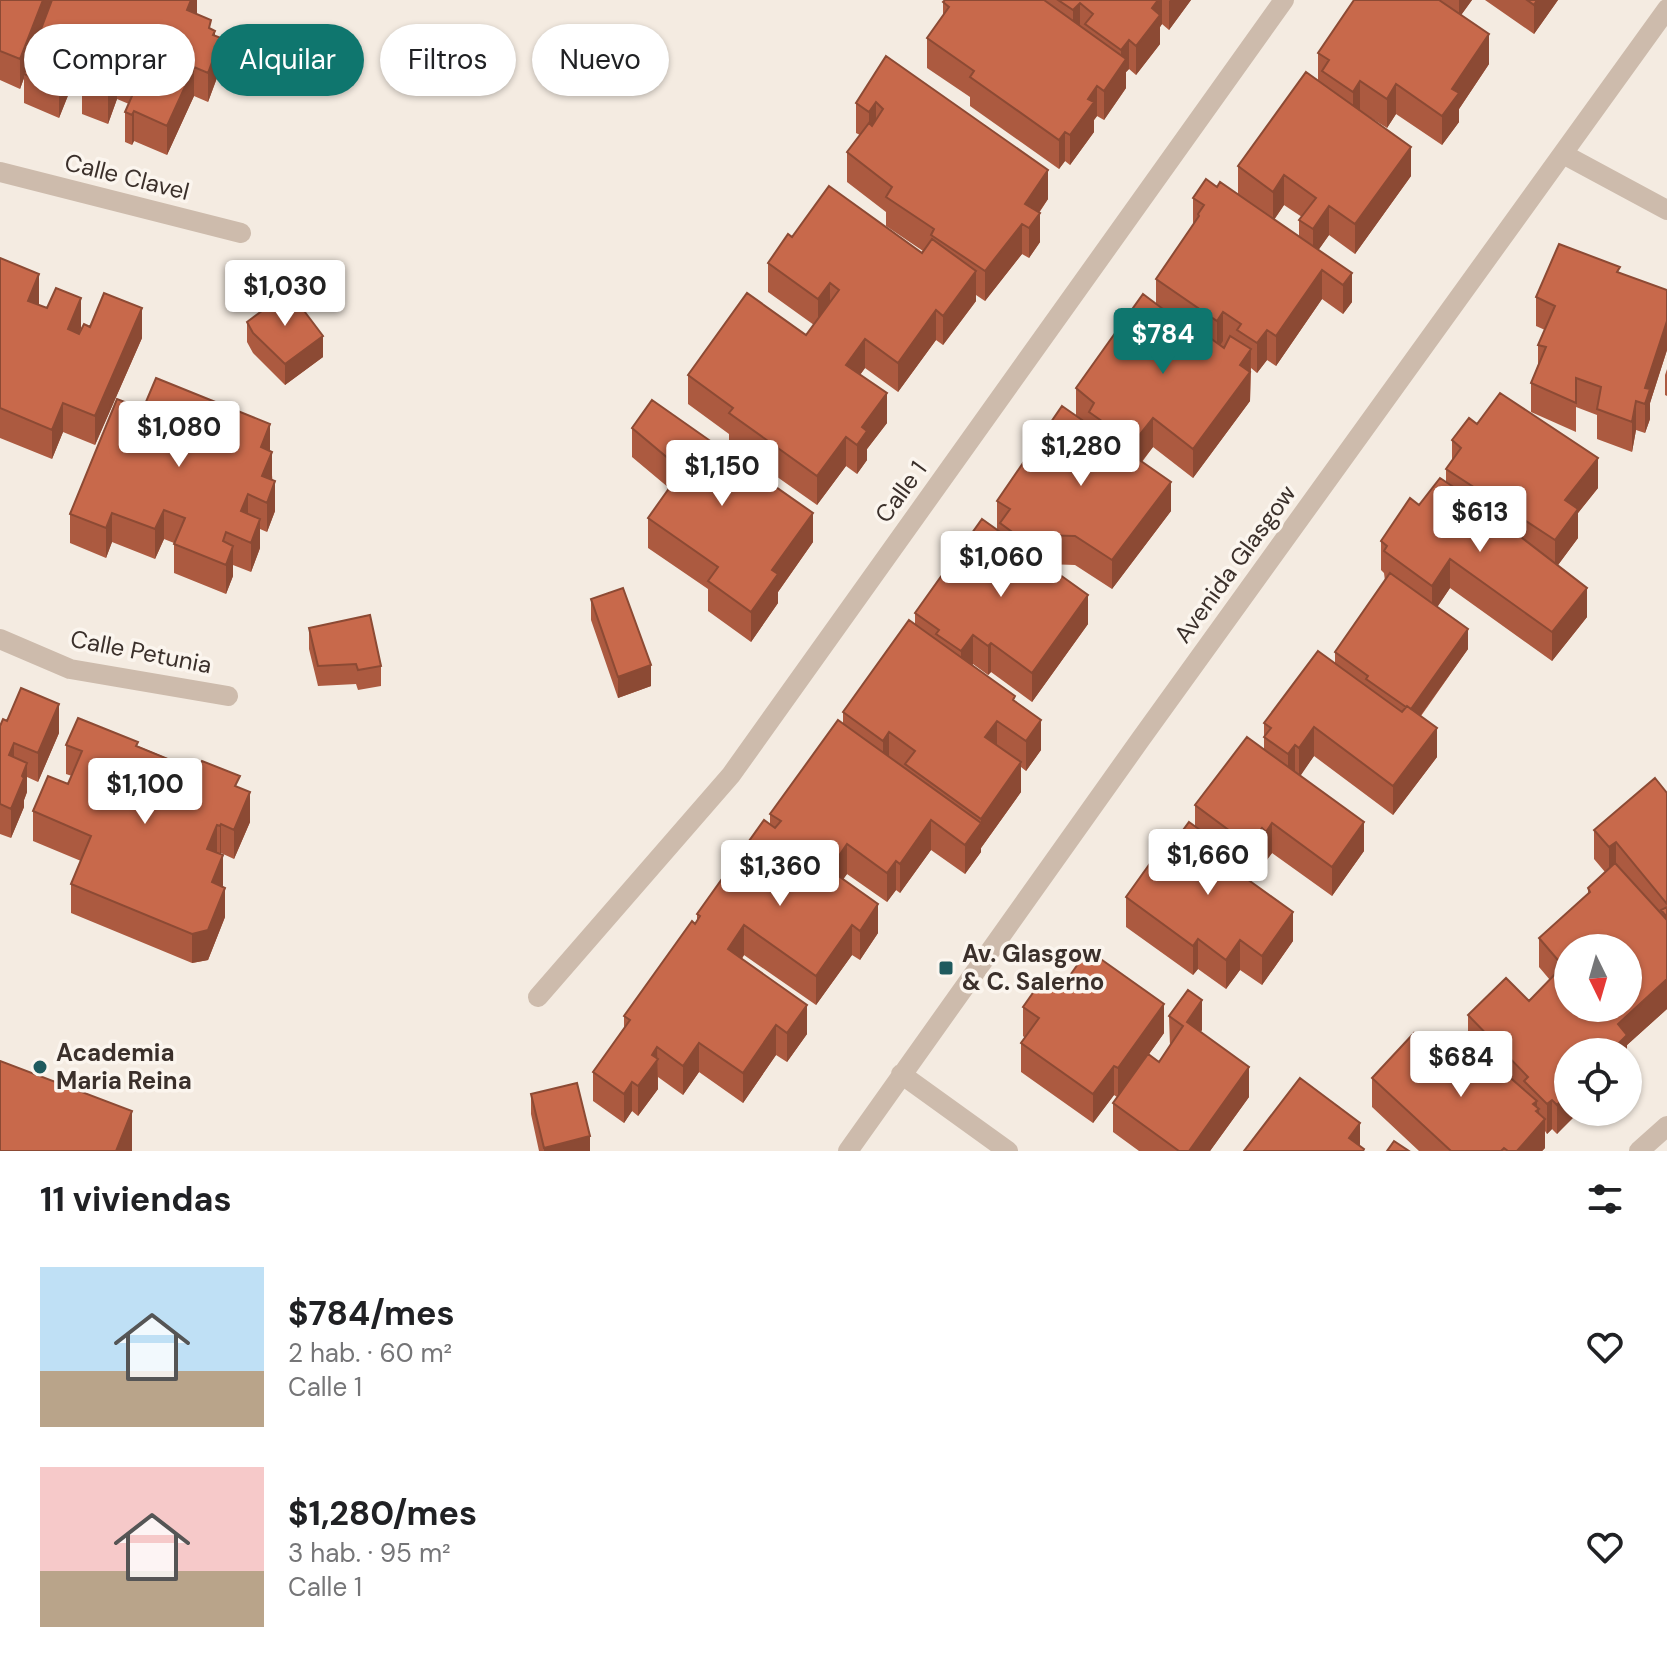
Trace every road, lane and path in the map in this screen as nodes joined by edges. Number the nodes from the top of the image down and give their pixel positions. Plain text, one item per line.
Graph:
1 (1284, 0) edge
2 (1667, 9) edge
3 (1563, 154) junction
4 (0, 172) edge
5 (1667, 210) edge
6 (241, 233) dead end
7 (0, 639) edge
8 (228, 696) dead end
9 (538, 997) dead end
10 (901, 1074) junction
11 (1667, 1126) edge
12 (848, 1151) edge
13 (1008, 1151) edge
14 (1639, 1151) edge

1 - 9 street, Calle 1
2 - 3 street, Avenida Glasgow
3 - 5 street
3 - 10 street, Avenida Glasgow
4 - 6 street, Calle Clavel
7 - 8 street, Calle Petunia
10 - 12 street, Avenida Glasgow
10 - 13 street
11 - 14 street

